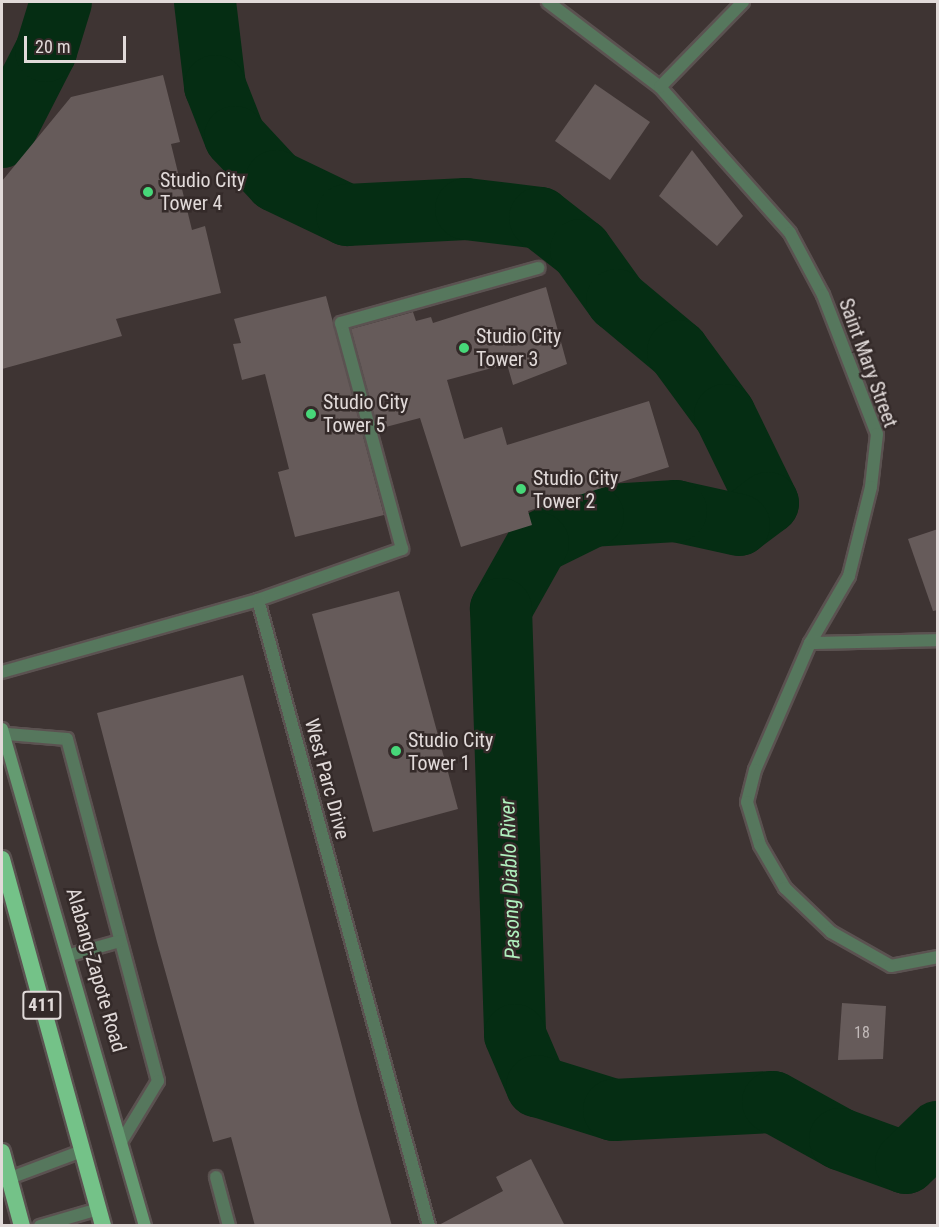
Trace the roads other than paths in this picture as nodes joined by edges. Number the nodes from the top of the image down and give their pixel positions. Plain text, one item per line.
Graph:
1 (548, 2) edge
2 (743, 2) edge
3 (660, 87) junction
4 (538, 268) dead end
5 (258, 600) junction
6 (938, 640) edge
7 (810, 644) junction
8 (2, 672) edge
9 (4, 731) edge
10 (2, 859) edge
11 (120, 941) junction
12 (70, 955) junction
13 (938, 957) edge
14 (121, 1142) junction
15 (82, 1151) junction
16 (2, 1152) edge
17 (216, 1177) dead end
18 (5, 1178) edge
19 (100, 1217) edge
20 (21, 1226) edge
21 (40, 1226) edge
22 (145, 1226) edge
23 (229, 1226) edge
24 (429, 1226) edge

1 - 3 street, Saint Mary Street
2 - 3 street
3 - 7 street, Saint Mary Street
4 - 5 street
5 - 8 street
5 - 24 street, West Parc Drive
6 - 7 street
7 - 13 street, Saint Mary Street
9 - 11 street
9 - 12 main road, Alabang-Zapote Road / 411
10 - 15 highway, 411
11 - 12 street
11 - 14 street
12 - 14 main road, Alabang-Zapote Road / 411
14 - 22 main road, Alabang-Zapote Road / 411
15 - 18 street
15 - 19 highway, 411
16 - 18 highway
17 - 23 street
18 - 20 highway
19 - 21 street

